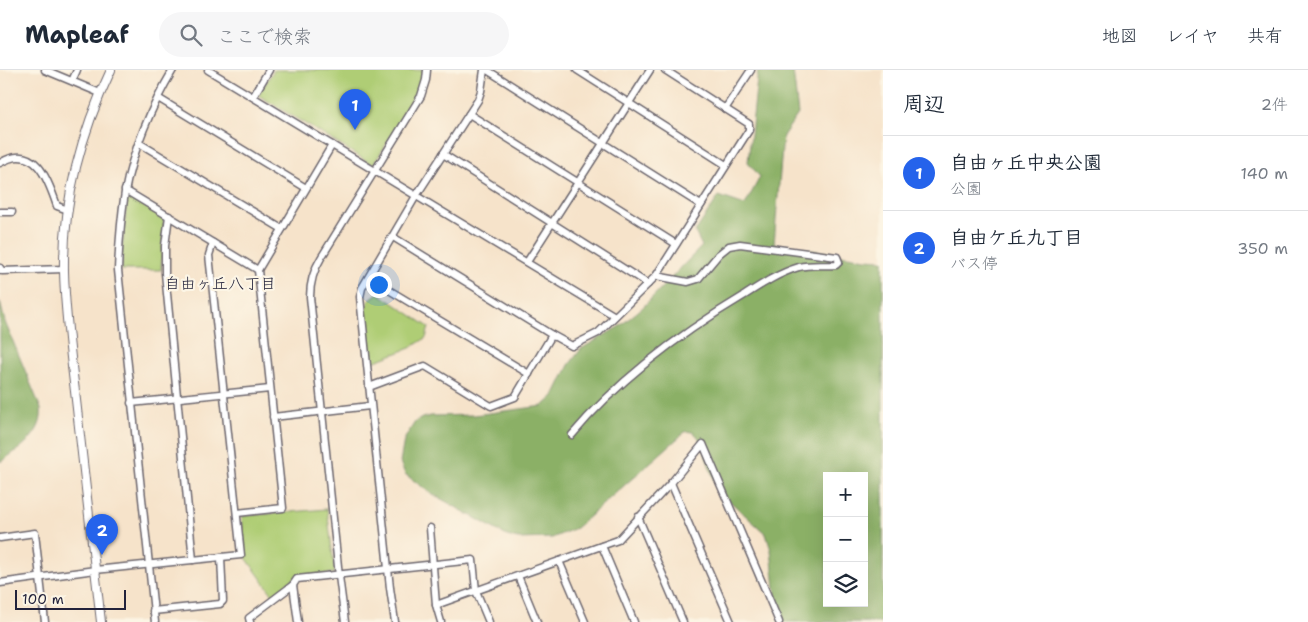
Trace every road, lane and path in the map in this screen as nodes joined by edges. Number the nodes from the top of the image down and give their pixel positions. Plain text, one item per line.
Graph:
1 (45, 70) edge
2 (77, 70) edge
3 (111, 70) edge
4 (173, 70) edge
5 (208, 70) edge
6 (269, 70) edge
7 (427, 70) edge
8 (486, 70) edge
9 (577, 70) edge
10 (650, 70) edge
11 (665, 70) edge
12 (751, 70) edge
13 (72, 81) junction
14 (100, 93) junction
15 (253, 97) junction
16 (158, 98) junction
17 (629, 103) junction
18 (725, 109) junction
19 (469, 114) junction
20 (139, 143) junction
21 (604, 143) junction
22 (332, 145) junction
23 (443, 154) junction
24 (0, 163) edge
25 (726, 165) junction
26 (374, 171) junction
27 (578, 183) junction
28 (306, 188) junction
29 (125, 190) junction
30 (416, 196) junction
31 (701, 204) junction
32 (68, 210) junction
33 (0, 212) edge
34 (12, 212) dead end
35 (169, 216) junction
36 (552, 223) junction
37 (282, 229) junction
38 (393, 237) junction
39 (213, 243) junction
40 (676, 244) junction
41 (527, 262) junction
42 (0, 268) edge
43 (64, 269) junction
44 (258, 270) junction
45 (656, 276) junction
46 (369, 278) junction
47 (648, 284) junction
48 (615, 316) junction
49 (552, 335) junction
50 (528, 374) junction
51 (369, 387) junction
52 (270, 389) junction
53 (224, 393) junction
54 (177, 398) junction
55 (131, 403) junction
56 (370, 406) junction
57 (322, 413) junction
58 (273, 418) junction
59 (572, 436) dead end
60 (671, 483) junction
61 (237, 513) junction
62 (638, 517) junction
63 (430, 528) dead end
64 (0, 538) edge
65 (602, 546) junction
66 (221, 557) junction
67 (193, 560) junction
68 (559, 561) junction
69 (148, 565) junction
70 (433, 565) junction
71 (95, 570) junction
72 (388, 570) junction
73 (339, 576) junction
74 (518, 576) junction
75 (40, 578) junction
76 (0, 583) edge
77 (292, 585) junction
78 (476, 591) junction
79 (436, 605) junction
80 (153, 611) junction
81 (45, 622) edge
82 (101, 622) edge
83 (155, 622) edge
84 (250, 622) edge
85 (298, 622) edge
86 (346, 622) edge
87 (395, 622) edge
88 (441, 622) edge
89 (489, 622) edge
90 (537, 622) edge
91 (585, 622) edge
92 (634, 622) edge
93 (682, 622) edge
94 (731, 622) edge
95 (779, 622) edge

1 - 13 street
2 - 13 street
3 - 14 street
4 - 16 street
5 - 15 street
6 - 15 street
7 - 26 street
8 - 19 street
8 - 21 street
9 - 17 street
10 - 17 street
11 - 18 street
12 - 18 street
13 - 14 street
14 - 32 street
15 - 22 street
16 - 20 street
16 - 28 street
17 - 21 street
17 - 25 street
18 - 25 street
19 - 23 street
19 - 27 street
20 - 29 street
20 - 37 street
21 - 27 street
21 - 31 street
22 - 26 street
22 - 28 street
23 - 30 street
23 - 36 street
24 - 32 street
25 - 31 street
26 - 30 street
26 - 57 street
27 - 36 street
27 - 40 street
28 - 37 street
29 - 35 street
29 - 55 street
30 - 38 street
30 - 41 street
31 - 40 street
32 - 43 street
33 - 34 street
35 - 39 street
35 - 54 street
36 - 41 street
36 - 47 street
37 - 44 street
38 - 46 street
38 - 49 street
39 - 44 street
39 - 53 street
40 - 45 street
41 - 48 street
42 - 43 street
43 - 71 street
44 - 52 street
45 - 47 street
45 - 59 street
46 - 50 street
46 - 51 street
47 - 48 street
48 - 49 street
49 - 50 street
50 - 51 street
51 - 56 street
52 - 53 street
52 - 58 street
53 - 54 street
53 - 61 street
54 - 55 street
54 - 67 street
55 - 69 street
56 - 57 street
56 - 72 street
57 - 58 street
57 - 73 street
58 - 61 street
60 - 62 street
60 - 94 street
60 - 95 street
61 - 66 street
62 - 65 street
62 - 93 street
63 - 70 street
64 - 75 street
65 - 68 street
65 - 92 street
66 - 67 street
66 - 80 street
67 - 69 street
68 - 74 street
68 - 91 street
69 - 71 street
69 - 80 street
70 - 72 street
70 - 78 street
70 - 79 street
71 - 75 street
71 - 82 street
72 - 73 street
72 - 87 street
73 - 77 street
73 - 86 street
74 - 78 street
74 - 90 street
75 - 76 street
75 - 81 street
77 - 84 street
77 - 85 street
78 - 79 street
78 - 89 street
79 - 88 street
80 - 83 street

